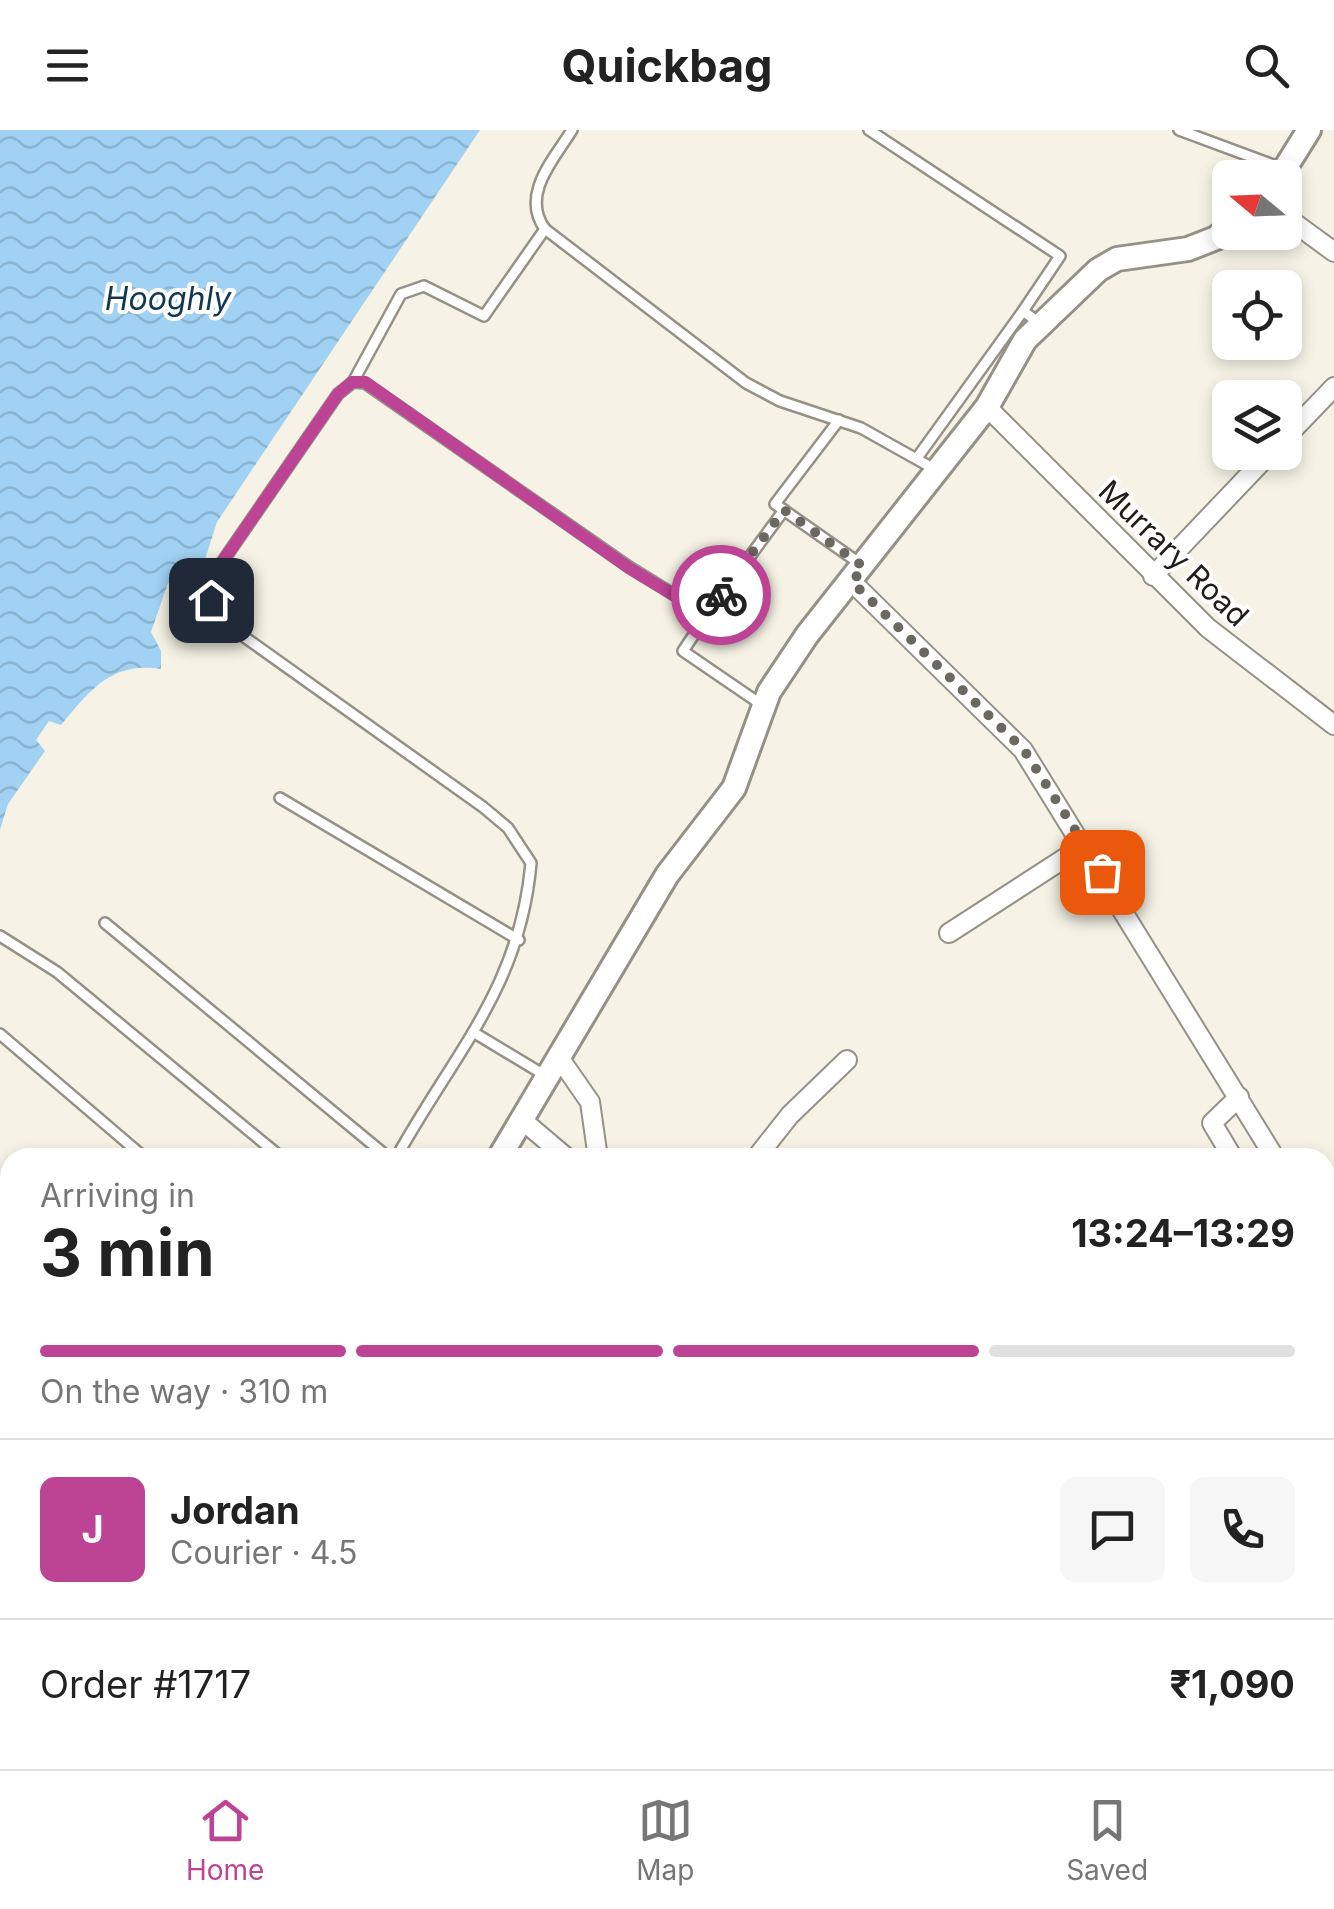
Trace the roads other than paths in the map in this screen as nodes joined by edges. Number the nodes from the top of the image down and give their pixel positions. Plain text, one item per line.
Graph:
1 (572, 130) edge
2 (869, 130) edge
3 (1179, 130) edge
4 (1309, 130) edge
5 (1251, 160) edge
6 (1290, 160) edge
7 (545, 228) junction
8 (1302, 228) edge
9 (1212, 240) edge
10 (1334, 252) edge
11 (1032, 318) junction
12 (352, 382) junction
13 (1330, 400) edge
14 (987, 406) junction
15 (840, 420) junction
16 (1302, 424) edge
17 (916, 458) junction
18 (1254, 470) edge
19 (940, 472) junction
20 (784, 510) junction
21 (858, 574) junction
22 (1153, 576) junction
23 (707, 615) junction
24 (762, 706) junction
25 (1334, 725) edge
26 (280, 798) dead end
27 (1085, 845) junction
28 (105, 922) dead end
29 (949, 933) dead end
30 (0, 936) edge
31 (519, 940) junction
32 (473, 1032) junction
33 (0, 1034) edge
34 (847, 1060) dead end
35 (552, 1066) junction
36 (1238, 1097) junction
37 (521, 1119) junction
38 (132, 1148) edge
39 (270, 1148) edge
40 (381, 1148) edge
41 (399, 1148) edge
42 (505, 1148) edge
43 (556, 1148) edge
44 (597, 1148) edge
45 (764, 1148) edge
46 (1226, 1148) edge
47 (1269, 1148) edge

1 - 7 lane
2 - 11 lane
3 - 5 lane
4 - 6 street
7 - 12 lane
7 - 15 lane
8 - 10 street
9 - 11 street
11 - 14 street
11 - 17 lane
12 - 23 lane
12 - 31 lane
13 - 16 street
14 - 19 street
14 - 22 street, Murrary Road
15 - 17 lane
15 - 20 lane
17 - 19 lane
18 - 22 street
19 - 21 street
20 - 21 lane
20 - 23 lane
21 - 24 street
21 - 27 street
22 - 25 street, Murrary Road
23 - 24 lane
24 - 35 street
26 - 31 lane
27 - 29 street
27 - 36 street
28 - 40 lane
30 - 39 lane
31 - 32 lane
32 - 35 lane
32 - 41 lane
33 - 38 lane
34 - 45 street
35 - 37 street
35 - 44 street
36 - 46 street
36 - 47 street
37 - 42 street
37 - 43 street

